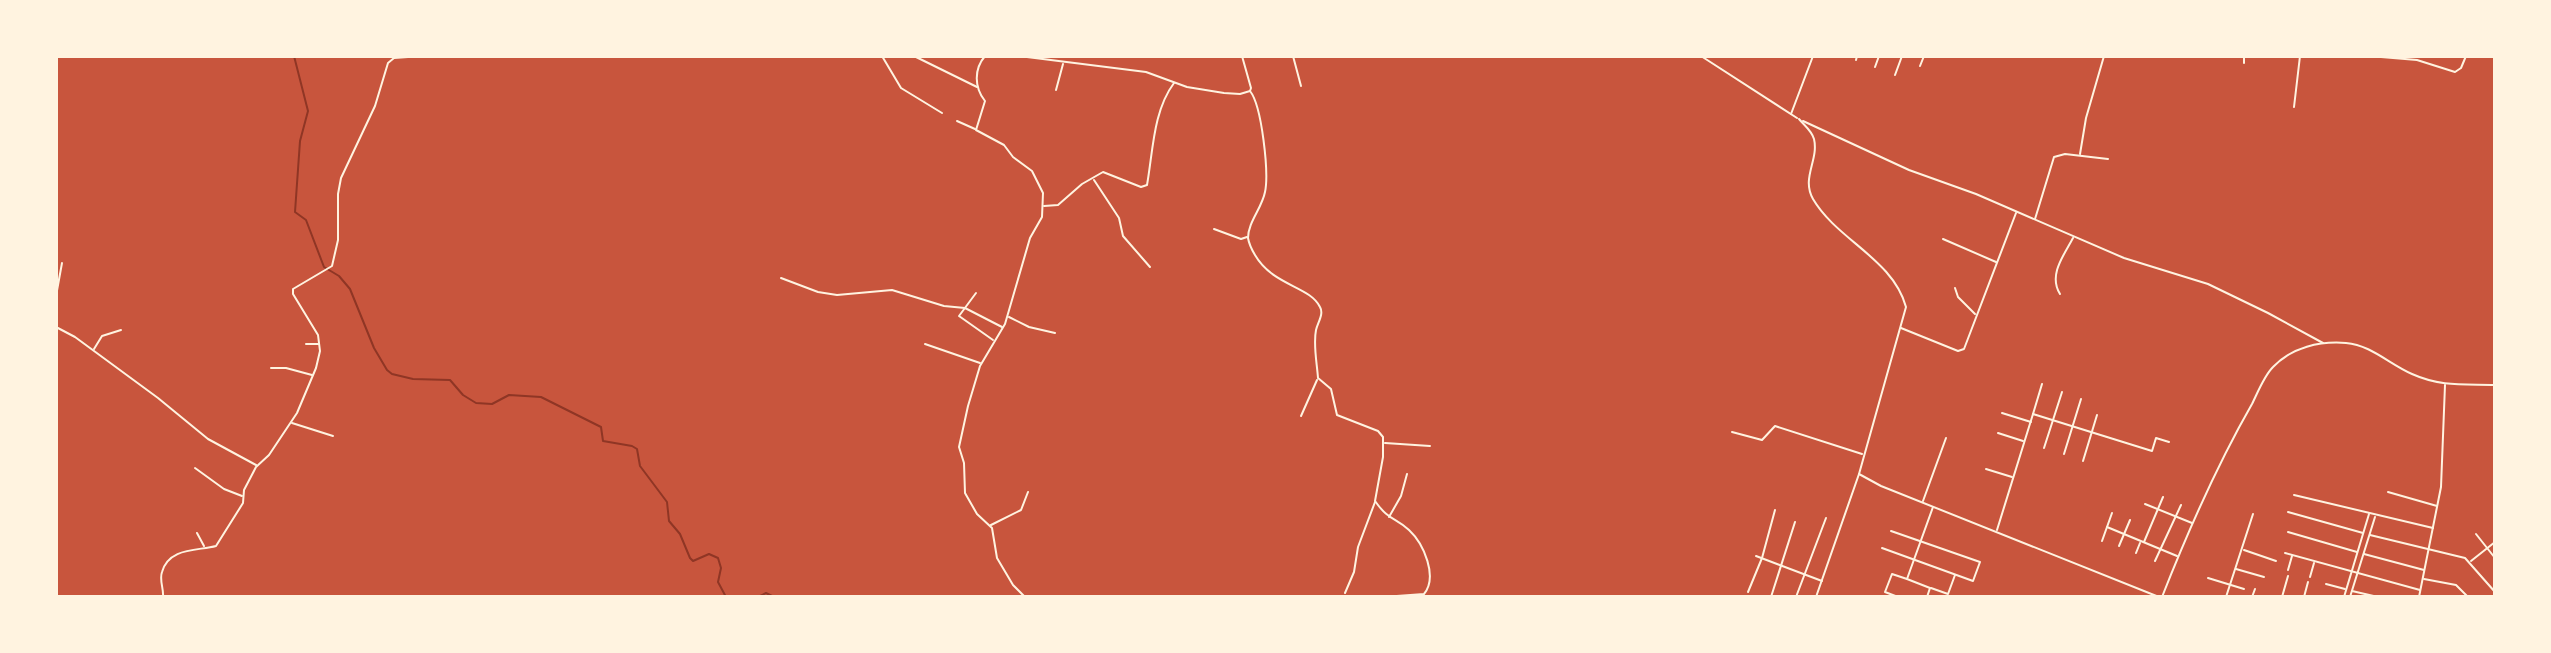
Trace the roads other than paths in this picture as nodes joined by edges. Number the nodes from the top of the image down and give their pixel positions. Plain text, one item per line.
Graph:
1 (422, 56) edge
2 (882, 56) edge
3 (914, 56) edge
4 (985, 56) edge
5 (1019, 56) edge
6 (1242, 56) edge
7 (1293, 56) edge
8 (1701, 56) edge
9 (1813, 56) edge
10 (1879, 56) edge
11 (1902, 56) edge
12 (1924, 56) edge
13 (2104, 56) edge
14 (2244, 56) edge
15 (2300, 56) edge
16 (2369, 56) edge
17 (2466, 56) edge
18 (1063, 62) junction
19 (2244, 63) dead end
20 (1920, 66) dead end
21 (1875, 67) dead end
22 (1895, 75) dead end
23 (1174, 82) junction
24 (1301, 86) dead end
25 (977, 87) junction
26 (1056, 90) dead end
27 (1250, 91) junction
28 (2294, 107) dead end
29 (942, 113) dead end
30 (1790, 115) junction
31 (1799, 119) junction
32 (957, 121) dead end
33 (976, 130) junction
34 (2080, 155) junction
35 (2108, 159) dead end
36 (1094, 179) junction
37 (1043, 206) junction
38 (2016, 213) junction
39 (2035, 220) junction
40 (1214, 229) dead end
41 (1248, 237) junction
42 (2074, 237) junction
43 (1943, 239) dead end
44 (1997, 262) junction
45 (62, 263) dead end
46 (1150, 267) dead end
47 (781, 278) dead end
48 (1955, 288) dead end
49 (976, 293) dead end
50 (2060, 294) dead end
51 (56, 296) edge
52 (965, 308) junction
53 (1976, 315) junction
54 (1008, 317) junction
55 (56, 327) edge
56 (1003, 327) junction
57 (1900, 328) junction
58 (121, 330) dead end
59 (1055, 333) dead end
60 (994, 341) junction
61 (320, 343) junction
62 (2323, 343) junction
63 (306, 344) dead end
64 (925, 344) dead end
65 (93, 350) junction
66 (981, 364) junction
67 (271, 368) dead end
68 (314, 375) junction
69 (1318, 378) junction
70 (2042, 384) dead end
71 (2445, 385) junction
72 (2495, 385) edge
73 (2062, 392) dead end
74 (2081, 399) dead end
75 (2002, 413) dead end
76 (2033, 414) junction
77 (2097, 415) dead end
78 (1301, 416) dead end
79 (2053, 420) junction
80 (2031, 422) junction
81 (291, 423) junction
82 (2072, 426) junction
83 (1732, 432) dead end
84 (2092, 432) junction
85 (1998, 433) dead end
86 (333, 436) dead end
87 (1946, 438) dead end
88 (2025, 441) junction
89 (2169, 442) dead end
90 (1384, 443) junction
91 (1430, 446) dead end
92 (2044, 448) dead end
93 (2064, 454) dead end
94 (1863, 455) junction
95 (2083, 461) dead end
96 (257, 466) junction
97 (195, 468) dead end
98 (1986, 469) dead end
99 (1407, 474) dead end
100 (1859, 474) junction
101 (2014, 478) junction
102 (1028, 492) dead end
103 (2388, 492) dead end
104 (2294, 495) dead end
105 (243, 497) junction
106 (2163, 497) dead end
107 (1375, 501) junction
108 (1923, 502) junction
109 (2145, 504) dead end
110 (2181, 505) dead end
111 (1934, 506) junction
112 (2437, 507) junction
113 (2158, 509) junction
114 (1775, 510) dead end
115 (2288, 512) dead end
116 (2112, 513) dead end
117 (2253, 514) dead end
118 (2369, 514) junction
119 (2376, 515) junction
120 (2176, 516) junction
121 (1389, 518) junction
122 (1826, 518) dead end
123 (2130, 520) dead end
124 (1795, 522) dead end
125 (2193, 523) junction
126 (990, 525) junction
127 (2107, 527) junction
128 (2433, 528) junction
129 (1891, 531) dead end
130 (1997, 532) junction
131 (2288, 532) dead end
132 (197, 533) dead end
133 (2364, 533) junction
134 (2124, 534) junction
135 (2476, 534) dead end
136 (2370, 535) junction
137 (1921, 541) junction
138 (2102, 541) dead end
139 (2142, 542) junction
140 (2495, 542) edge
141 (2119, 546) dead end
142 (204, 547) junction
143 (1882, 548) dead end
144 (2429, 548) junction
145 (2487, 548) junction
146 (2160, 550) junction
147 (2243, 550) junction
148 (2136, 553) dead end
149 (2285, 553) dead end
150 (2358, 553) junction
151 (2363, 554) junction
152 (2292, 555) junction
153 (1756, 556) dead end
154 (2178, 557) junction
155 (1762, 558) junction
156 (2495, 558) edge
157 (1914, 559) junction
158 (2155, 561) dead end
159 (2276, 561) dead end
160 (2314, 561) junction
161 (2470, 561) junction
162 (1783, 566) junction
163 (2235, 568) junction
164 (2288, 570) dead end
165 (2425, 570) junction
166 (2352, 571) junction
167 (2358, 573) junction
168 (1805, 574) junction
169 (1955, 575) junction
170 (2288, 576) dead end
171 (2264, 577) dead end
172 (2310, 577) dead end
173 (2208, 578) dead end
174 (2423, 578) junction
175 (1907, 579) junction
176 (1822, 581) junction
177 (2308, 582) dead end
178 (2326, 584) dead end
179 (2230, 585) junction
180 (1930, 588) junction
181 (2244, 589) dead end
182 (2255, 589) dead end
183 (2346, 589) junction
184 (2352, 591) junction
185 (2421, 591) junction
186 (1748, 592) dead end
187 (2495, 592) edge
188 (1345, 593) dead end
189 (163, 597) edge
190 (1025, 597) edge
191 (1383, 597) edge
192 (1771, 597) edge
193 (1796, 597) edge
194 (1816, 597) edge
195 (1898, 597) edge
196 (1927, 597) edge
197 (2160, 597) edge
198 (2226, 597) edge
199 (2252, 597) edge
200 (2282, 597) edge
201 (2304, 597) edge
202 (2344, 597) edge
203 (2350, 597) edge
204 (2378, 597) edge
205 (2419, 597) edge
206 (2468, 597) edge

1 - 61 street
2 - 29 street
3 - 25 street
4 - 25 street
5 - 18 street
6 - 27 street
7 - 24 street
8 - 30 street
9 - 30 street
10 - 21 street
11 - 22 street
12 - 20 street
13 - 34 street
14 - 19 street
15 - 28 street
16 - 17 street
18 - 23 street
18 - 26 street
23 - 27 street
23 - 36 street
25 - 33 street
27 - 41 street
30 - 31 street
31 - 38 street
31 - 57 street
32 - 33 street
33 - 37 street
34 - 35 street
34 - 39 street
36 - 37 street
36 - 46 street
37 - 54 street
38 - 39 street
38 - 44 street
39 - 42 street
40 - 41 street
41 - 69 street
42 - 50 street
42 - 62 street
43 - 44 street
44 - 53 street
45 - 51 street
47 - 52 street
48 - 53 street
49 - 52 street
52 - 56 street
52 - 60 street
53 - 57 street
54 - 56 street
54 - 59 street
55 - 65 street
56 - 60 street
57 - 94 street
58 - 65 street
60 - 66 street
61 - 63 street
61 - 68 street
62 - 71 street
62 - 125 street
64 - 66 street
65 - 96 street
66 - 126 street
67 - 68 street
68 - 81 street
69 - 78 street
69 - 90 street
70 - 76 street
71 - 72 street
71 - 112 street
73 - 79 street
74 - 82 street
75 - 80 street
76 - 79 street
76 - 80 street
77 - 84 street
79 - 82 street
79 - 92 street
80 - 88 street
81 - 86 street
81 - 96 street
82 - 84 street
82 - 93 street
83 - 94 street
84 - 89 street
84 - 95 street
85 - 88 street
87 - 108 street
88 - 101 street
90 - 91 street
90 - 107 street
94 - 100 street
96 - 105 street
97 - 105 street
98 - 101 street
99 - 121 street
100 - 108 street
100 - 176 street
101 - 130 street
102 - 126 street
103 - 112 street
104 - 118 street
105 - 142 street
106 - 113 street
107 - 121 street
107 - 188 street
108 - 111 street
109 - 113 street
110 - 120 street
111 - 130 street
111 - 137 street
112 - 128 street
113 - 120 street
113 - 139 street
114 - 155 street
115 - 133 street
116 - 127 street
117 - 147 street
118 - 119 street
118 - 133 street
119 - 128 street
119 - 136 street
120 - 125 street
120 - 146 street
121 - 191 street
122 - 168 street
123 - 134 street
124 - 162 street
125 - 154 street
126 - 190 street
127 - 134 street
127 - 138 street
128 - 144 street
129 - 137 street
130 - 197 street
131 - 150 street
132 - 142 street
133 - 150 street
134 - 139 street
134 - 141 street
135 - 145 street
136 - 144 street
136 - 151 street
137 - 157 street
137 - 169 street
139 - 146 street
139 - 148 street
140 - 145 street
142 - 189 street
143 - 157 street
144 - 161 street
144 - 165 street
145 - 156 street
145 - 161 street
146 - 154 street
146 - 158 street
147 - 159 street
147 - 163 street
149 - 152 street
150 - 166 street
151 - 165 street
151 - 167 street
152 - 160 street
152 - 164 street
153 - 155 street
154 - 197 street
155 - 162 street
155 - 186 street
157 - 169 street
157 - 175 street
160 - 166 street
160 - 172 street
161 - 187 street
162 - 168 street
162 - 192 street
163 - 171 street
163 - 179 street
165 - 174 street
166 - 167 street
166 - 183 street
167 - 184 street
167 - 185 street
168 - 176 street
168 - 193 street
169 - 180 street
170 - 200 street
173 - 179 street
174 - 185 street
174 - 206 street
175 - 180 street
175 - 195 street
176 - 194 street
177 - 201 street
178 - 183 street
179 - 181 street
179 - 198 street
180 - 196 street
182 - 199 street
183 - 202 street
184 - 203 street
184 - 204 street
185 - 205 street

